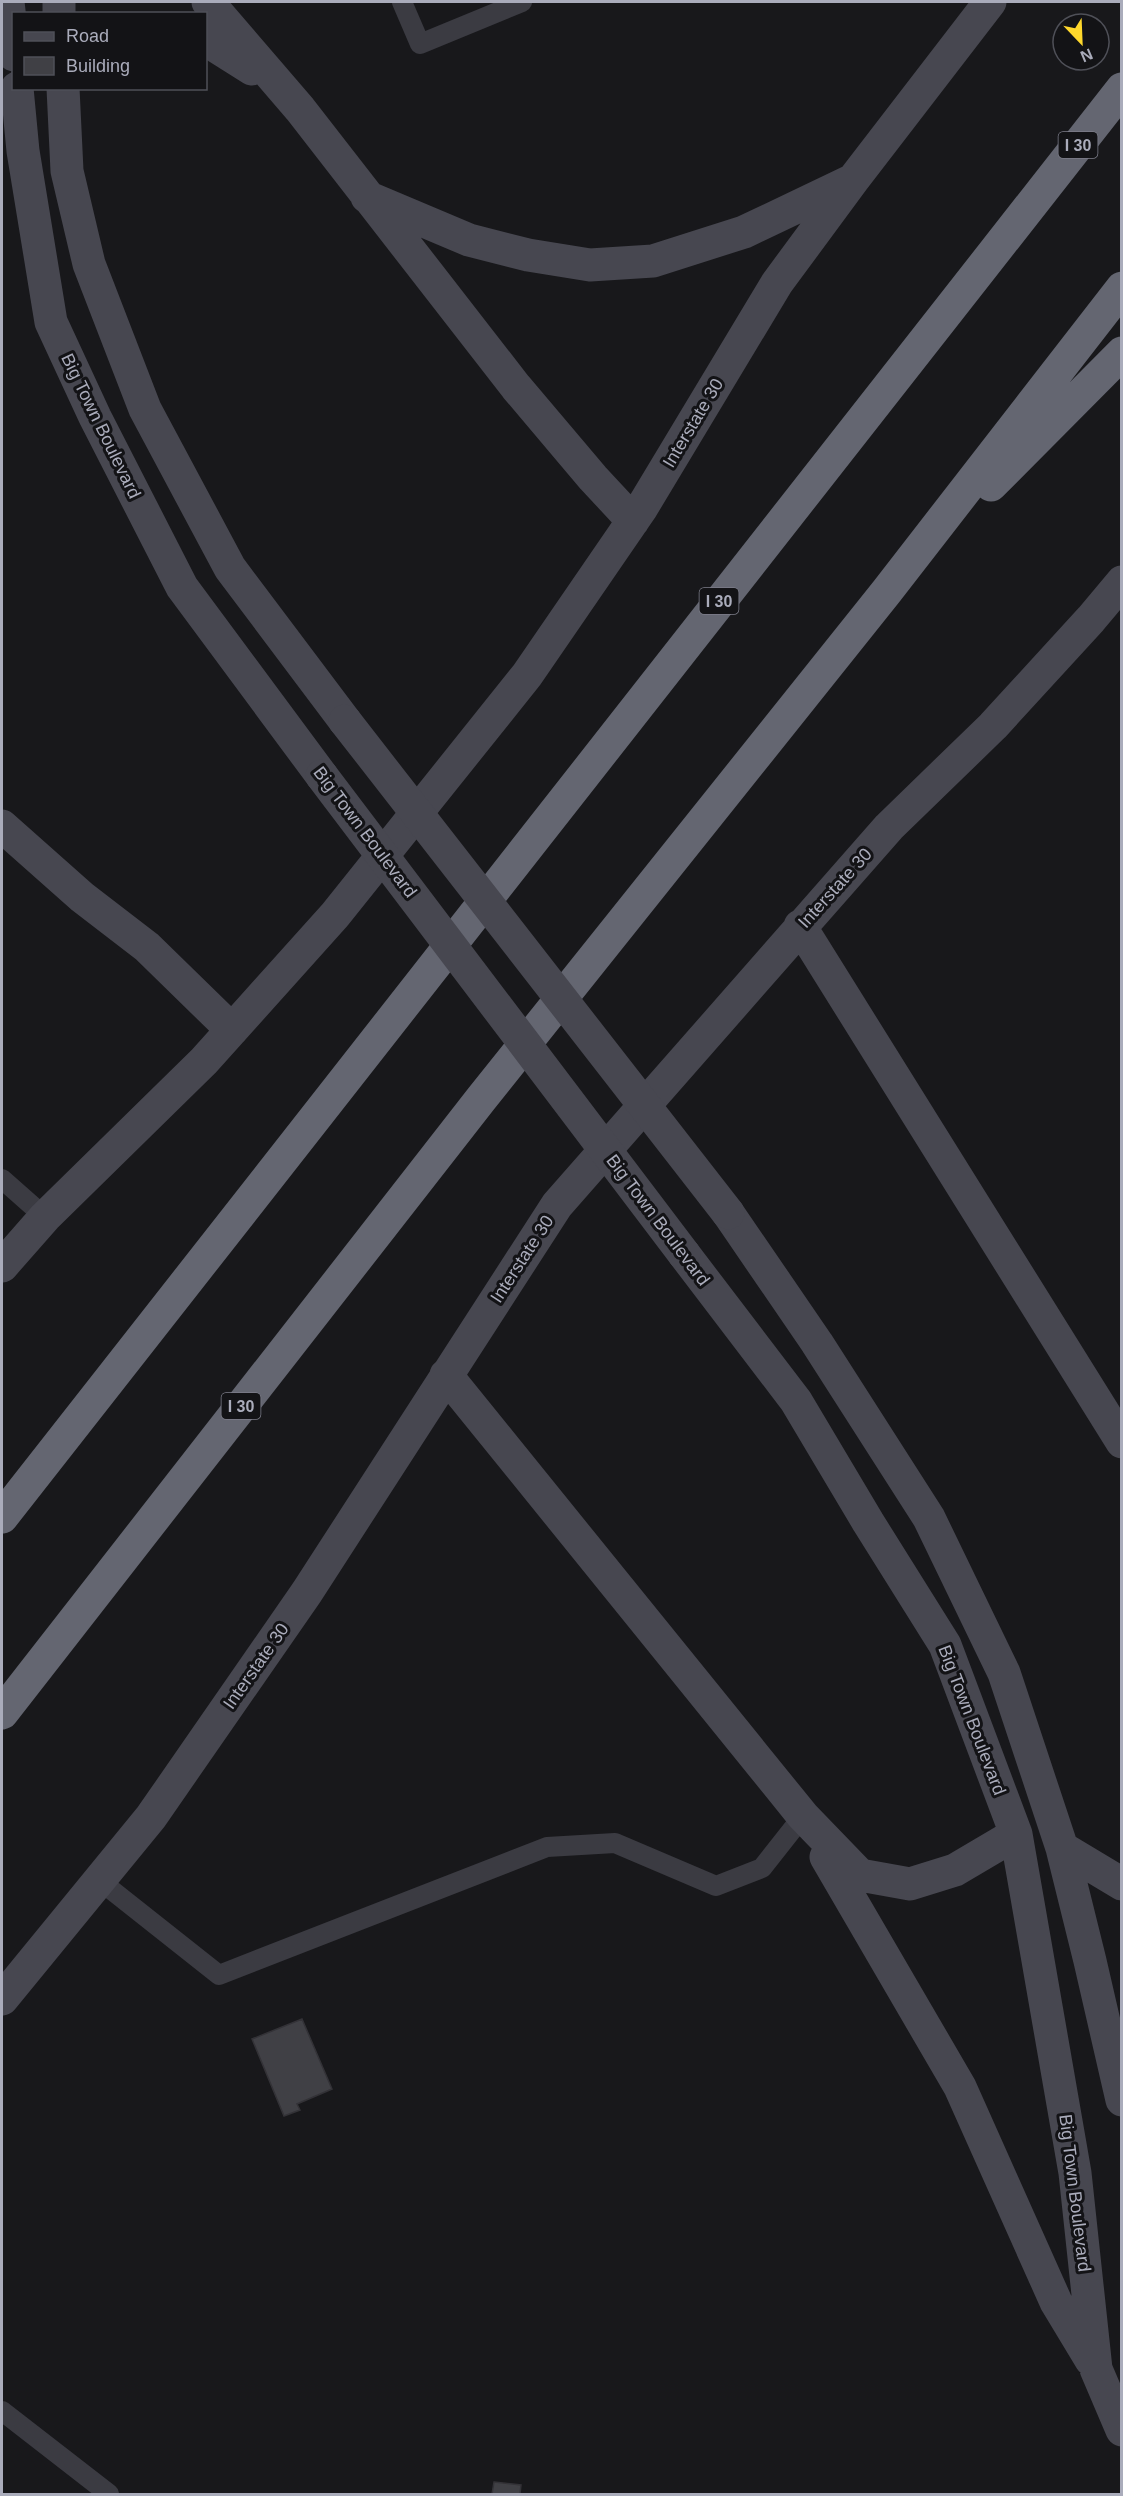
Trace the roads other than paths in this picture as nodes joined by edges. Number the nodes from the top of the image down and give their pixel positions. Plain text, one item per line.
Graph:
1 (8, 2) edge
2 (208, 2) edge
3 (402, 2) edge
4 (522, 2) edge
5 (990, 2) edge
6 (12, 38) edge
7 (207, 41) edge
8 (1122, 89) edge
9 (17, 90) edge
10 (63, 90) edge
11 (74, 90) edge
12 (300, 109) junction
13 (2, 117) edge
14 (23, 150) junction
15 (67, 171) junction
16 (853, 180) junction
17 (366, 196) junction
18 (1122, 288) edge
19 (1122, 353) edge
20 (633, 521) junction
21 (1122, 582) edge
22 (887, 591) junction
23 (2, 826) edge
24 (800, 926) junction
25 (232, 1030) junction
26 (2, 1179) edge
27 (45, 1218) junction
28 (2, 1266) edge
29 (446, 1375) junction
30 (1122, 1442) edge
31 (2, 1517) edge
32 (2, 1713) edge
33 (802, 1816) junction
34 (1016, 1834) junction
35 (1062, 1848) junction
36 (99, 1880) junction
37 (1122, 1884) edge
38 (2, 1999) edge
39 (1122, 2100) edge
40 (1096, 2369) junction
41 (2, 2411) edge
42 (1122, 2430) edge
43 (109, 2494) edge

1 - 6 main road
2 - 12 main road
3 - 4 lane
5 - 16 main road, Interstate 30
7 - 12 main road
8 - 31 highway, I 30
9 - 14 main road, Big Town Boulevard
10 - 15 main road
11 - 15 main road
12 - 17 main road
13 - 14 main road
14 - 34 main road, Big Town Boulevard, bridge
15 - 35 main road, bridge
16 - 17 main road
16 - 20 main road, Interstate 30
17 - 20 main road
18 - 22 highway, I 30
19 - 22 highway
20 - 25 main road, Interstate 30
21 - 24 main road, Interstate 30
22 - 32 highway, I 30
23 - 25 main road
24 - 29 main road, Interstate 30
24 - 30 main road
25 - 27 main road, Interstate 30
26 - 27 lane
27 - 28 main road, Interstate 30
29 - 33 main road
29 - 36 main road, Interstate 30
33 - 34 main road
33 - 36 lane
33 - 40 main road
34 - 40 main road, Big Town Boulevard
35 - 37 main road
35 - 39 main road
36 - 38 main road, Interstate 30
40 - 42 main road, Big Town Boulevard
41 - 43 lane

